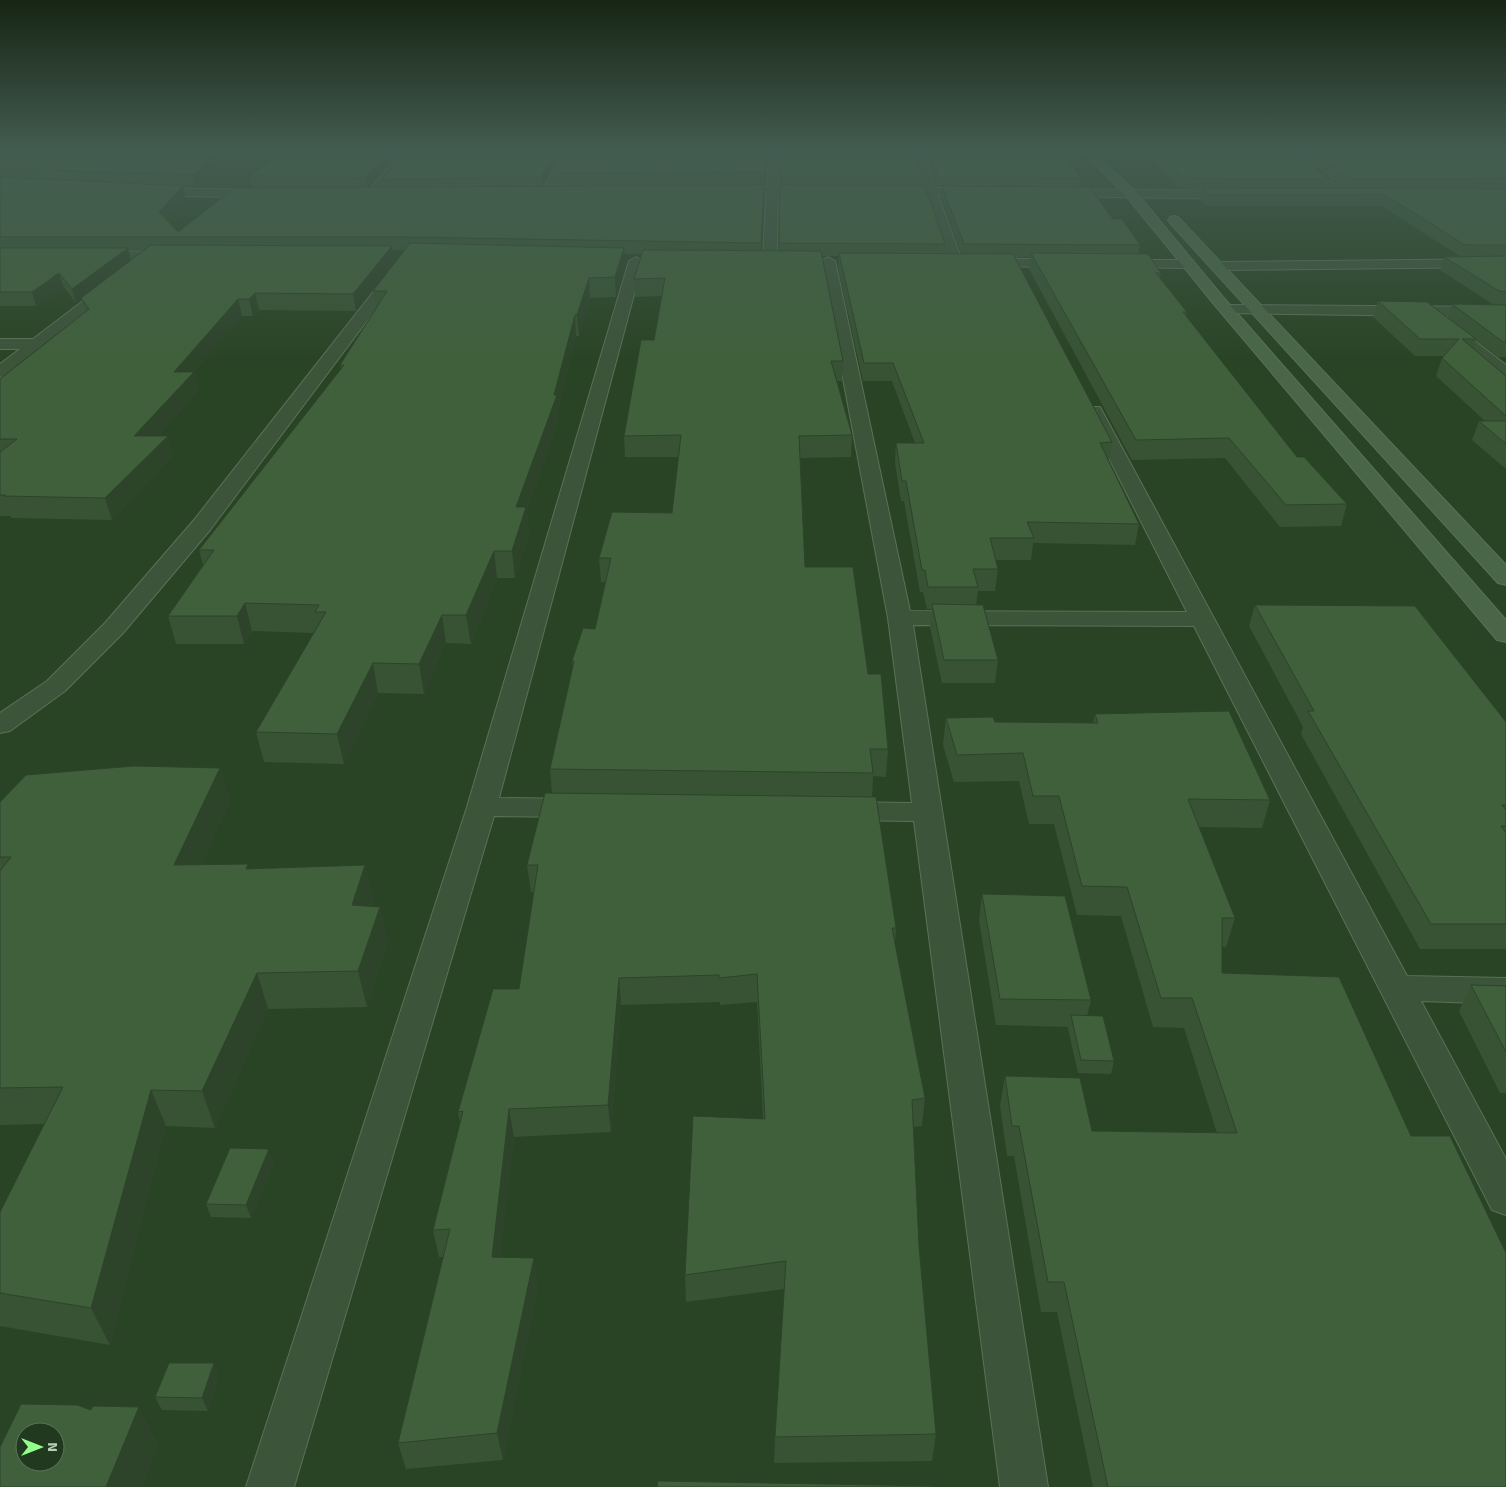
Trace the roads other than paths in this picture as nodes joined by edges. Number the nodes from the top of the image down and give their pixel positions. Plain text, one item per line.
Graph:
1 (772, 219) edge
2 (940, 219) edge
3 (1152, 219) edge
4 (1173, 219) edge
5 (80, 255) edge
6 (150, 256) junction
7 (189, 256) edge
8 (408, 256) edge
9 (770, 260) edge
10 (636, 261) dead end
11 (828, 261) edge
12 (936, 261) edge
13 (955, 261) junction
14 (1506, 263) edge
15 (1017, 264) junction
16 (1083, 264) edge
17 (1102, 264) edge
18 (1188, 264) junction
19 (1216, 266) junction
20 (1031, 290) edge
21 (1227, 310) junction
22 (1257, 310) junction
23 (1426, 311) junction
24 (1506, 312) edge
25 (0, 344) edge
26 (38, 344) junction
27 (0, 372) edge
28 (1506, 373) edge
29 (1080, 385) edge
30 (1506, 578) edge
31 (900, 618) junction
32 (1203, 619) junction
33 (1506, 635) edge
34 (0, 725) edge
35 (482, 807) junction
36 (601, 808) edge
37 (819, 811) edge
38 (928, 812) junction
39 (1397, 988) junction
40 (1506, 991) edge
41 (1506, 1198) edge
42 (270, 1487) edge
43 (1024, 1487) edge

1 - 9 street
2 - 13 street
3 - 18 main road
4 - 19 main road
5 - 6 street
6 - 7 street
6 - 26 street
8 - 34 street
10 - 35 street
11 - 31 street
12 - 13 street
13 - 15 street
14 - 19 street
15 - 16 street
15 - 20 street
17 - 18 street
18 - 21 main road
19 - 22 main road
21 - 22 street
21 - 33 main road
22 - 23 street
22 - 30 main road
23 - 24 street
23 - 28 street
25 - 26 street
26 - 27 street
29 - 32 street
31 - 32 street
31 - 38 street
32 - 39 street
35 - 36 street
35 - 42 street
37 - 38 street
38 - 43 street
39 - 40 street
39 - 41 street

